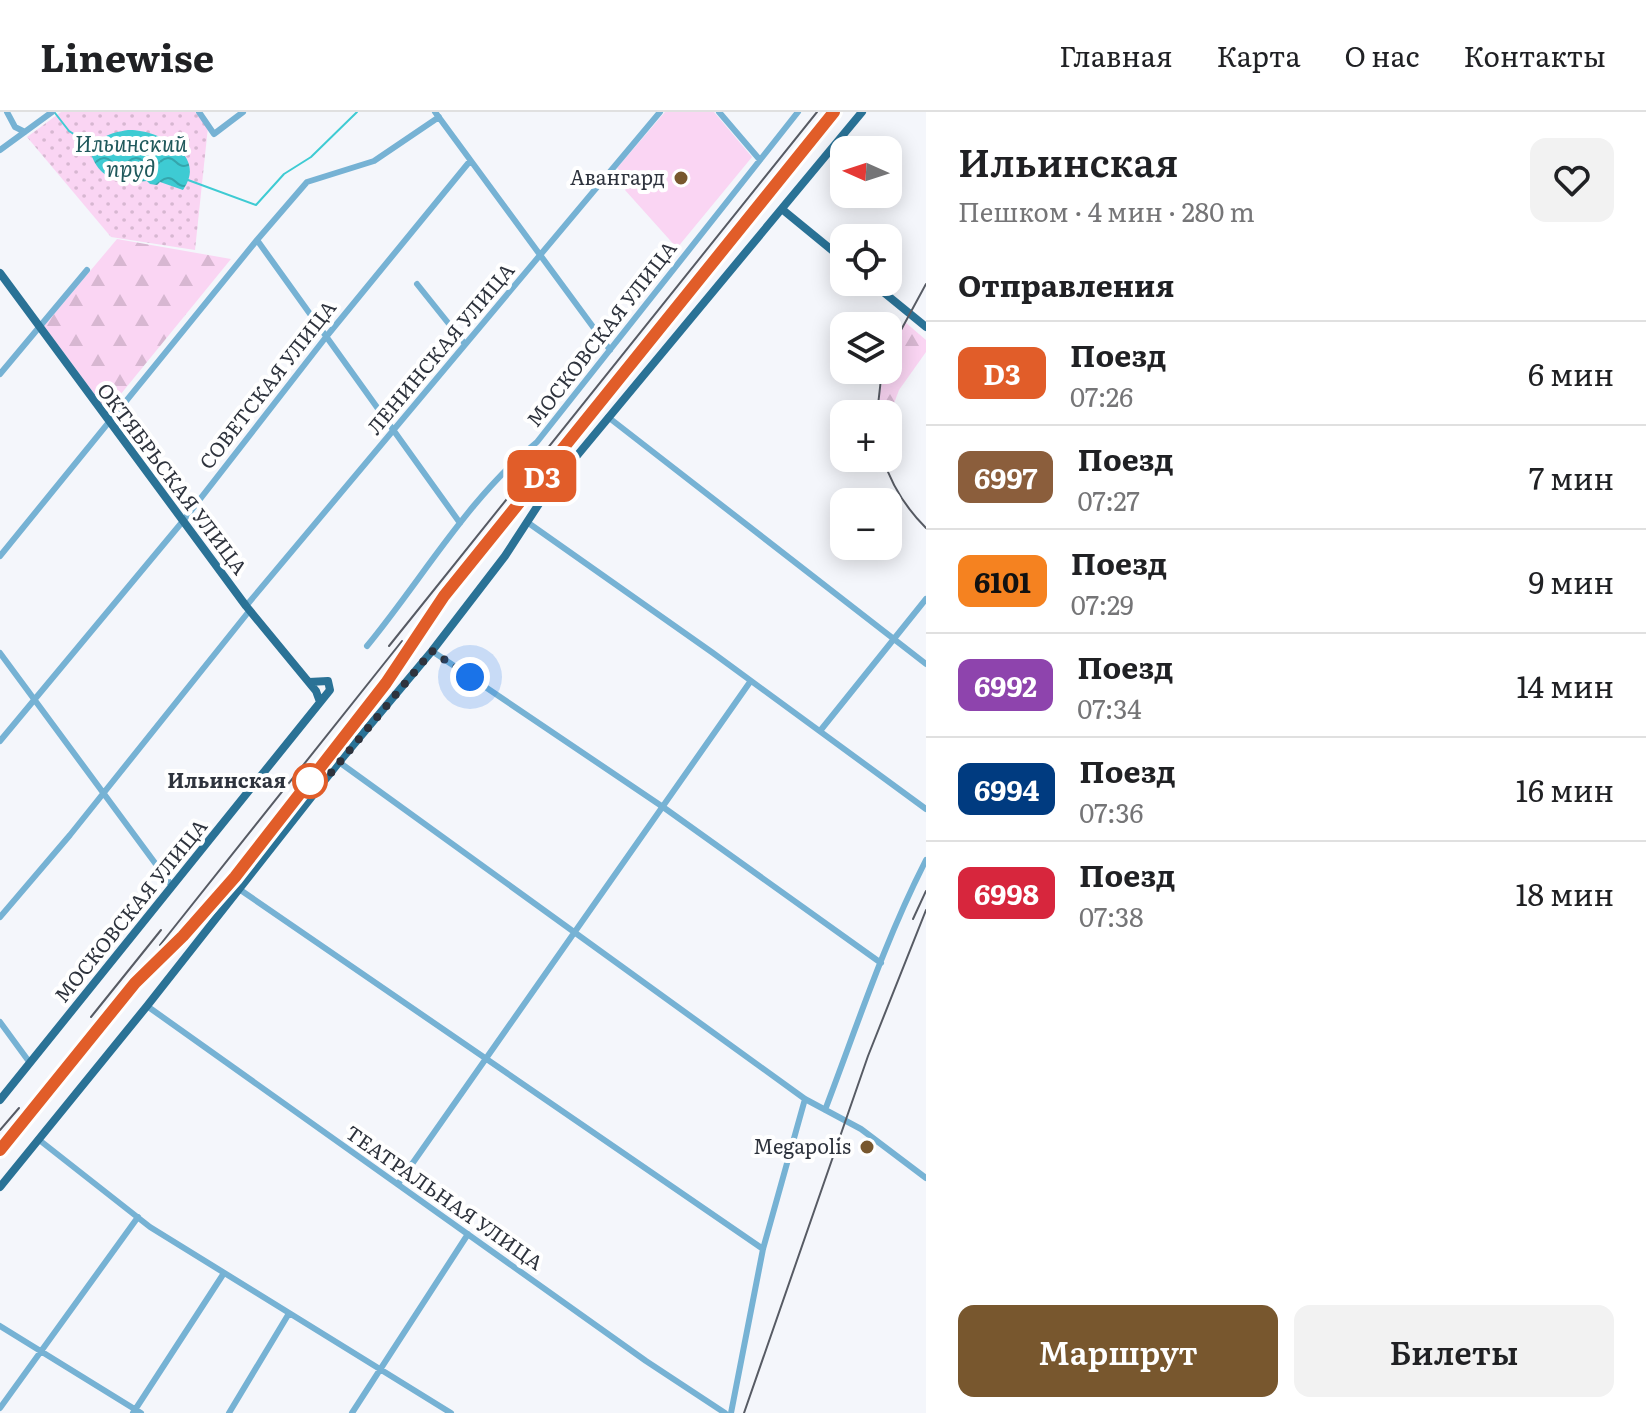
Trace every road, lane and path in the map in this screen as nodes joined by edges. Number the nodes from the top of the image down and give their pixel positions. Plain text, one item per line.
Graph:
1 (7, 112) edge
2 (52, 112) edge
3 (199, 112) edge
4 (243, 112) edge
5 (660, 112) edge
6 (719, 112) edge
7 (798, 112) edge
8 (862, 112) edge
9 (437, 115) edge
10 (25, 132) junction
11 (0, 150) edge
12 (760, 160) junction
13 (470, 161) junction
14 (783, 210) junction
15 (257, 240) junction
16 (830, 249) edge
17 (540, 255) junction
18 (87, 270) dead end
19 (0, 273) edge
20 (417, 284) dead end
21 (888, 296) edge
22 (39, 327) junction
23 (926, 327) edge
24 (326, 337) junction
25 (465, 344) junction
26 (610, 350) junction
27 (0, 374) edge
28 (608, 417) junction
29 (110, 422) junction
30 (394, 431) junction
31 (183, 521) junction
32 (527, 522) junction
33 (460, 523) junction
34 (0, 556) edge
35 (926, 599) edge
36 (248, 608) junction
37 (894, 639) junction
38 (367, 646) dead end
39 (432, 651) junction
40 (0, 653) edge
41 (926, 664) edge
42 (309, 682) junction
43 (750, 682) junction
44 (35, 699) junction
45 (320, 702) junction
46 (820, 731) junction
47 (0, 741) edge
48 (339, 762) junction
49 (104, 792) junction
50 (663, 807) junction
51 (926, 809) edge
52 (926, 860) edge
53 (172, 886) junction
54 (239, 889) junction
55 (0, 917) edge
56 (574, 932) junction
57 (881, 963) junction
58 (147, 1006) junction
59 (0, 1022) edge
60 (486, 1057) junction
61 (30, 1063) junction
62 (805, 1099) junction
63 (0, 1100) edge
64 (825, 1110) junction
65 (38, 1139) junction
66 (926, 1178) edge
67 (398, 1184) junction
68 (0, 1187) edge
69 (138, 1217) junction
70 (468, 1234) junction
71 (763, 1249) junction
72 (224, 1273) junction
73 (288, 1315) junction
74 (0, 1326) edge
75 (42, 1351) junction
76 (379, 1369) junction
77 (0, 1408) edge
78 (137, 1412) edge
79 (229, 1413) edge
80 (352, 1413) edge
81 (451, 1413) edge
82 (725, 1413) edge
83 (731, 1413) edge

1 - 10 street
2 - 10 street
3 - 4 street
5 - 17 street, ЛЕНИНСКАЯ УЛИЦА
6 - 12 street
7 - 12 street, МОСКОВСКАЯ УЛИЦА
8 - 14 main road
9 - 13 street
9 - 15 street
10 - 11 street
12 - 26 street, МОСКОВСКАЯ УЛИЦА
13 - 17 street
13 - 24 street, СОВЕТСКАЯ УЛИЦА
14 - 16 main road
14 - 28 main road
15 - 24 street
15 - 29 street
17 - 25 street, ЛЕНИНСКАЯ УЛИЦА
17 - 26 street
18 - 22 street
19 - 22 main road, ОКТЯБРЬСКАЯ УЛИЦА
20 - 25 street
21 - 23 main road
22 - 27 street
22 - 29 main road, ОКТЯБРЬСКАЯ УЛИЦА
24 - 30 street
24 - 31 street, СОВЕТСКАЯ УЛИЦА
25 - 30 street, ЛЕНИНСКАЯ УЛИЦА
26 - 33 street, МОСКОВСКАЯ УЛИЦА
28 - 32 main road
28 - 37 street
29 - 31 main road, ОКТЯБРЬСКАЯ УЛИЦА
29 - 34 street
30 - 33 street
30 - 36 street, ЛЕНИНСКАЯ УЛИЦА
31 - 36 main road, ОКТЯБРЬСКАЯ УЛИЦА
31 - 44 street, СОВЕТСКАЯ УЛИЦА
32 - 39 main road
32 - 43 street
33 - 38 street, МОСКОВСКАЯ УЛИЦА
35 - 37 street
36 - 42 main road, ОКТЯБРЬСКАЯ УЛИЦА
36 - 49 street, ЛЕНИНСКАЯ УЛИЦА
37 - 41 street
37 - 46 street
39 - 48 main road
39 - 50 street
40 - 44 street
42 - 45 main road, ОКТЯБРЬСКАЯ УЛИЦА
42 - 45 main road
43 - 46 street
43 - 50 street
44 - 47 street, СОВЕТСКАЯ УЛИЦА
44 - 49 street
45 - 53 main road, МОСКОВСКАЯ УЛИЦА
46 - 51 street
48 - 54 main road
48 - 56 street
49 - 53 street
49 - 55 street, ЛЕНИНСКАЯ УЛИЦА
50 - 56 street
50 - 57 street
52 - 57 street
53 - 61 main road, МОСКОВСКАЯ УЛИЦА
54 - 58 main road
54 - 60 street
56 - 60 street
56 - 62 street
57 - 64 street
58 - 65 main road
58 - 67 street, ТЕАТРАЛЬНАЯ УЛИЦА
59 - 61 street
60 - 67 street
60 - 71 street
61 - 63 main road, МОСКОВСКАЯ УЛИЦА
62 - 64 street
62 - 71 street
64 - 66 street
65 - 68 main road
65 - 69 street
67 - 70 street, ТЕАТРАЛЬНАЯ УЛИЦА
69 - 72 street
69 - 75 street
70 - 76 street
70 - 82 street, ТЕАТРАЛЬНАЯ УЛИЦА
71 - 83 street
72 - 73 street
72 - 78 street
73 - 76 street
73 - 79 street
74 - 75 street
75 - 77 street
75 - 78 street
76 - 80 street
76 - 81 street

